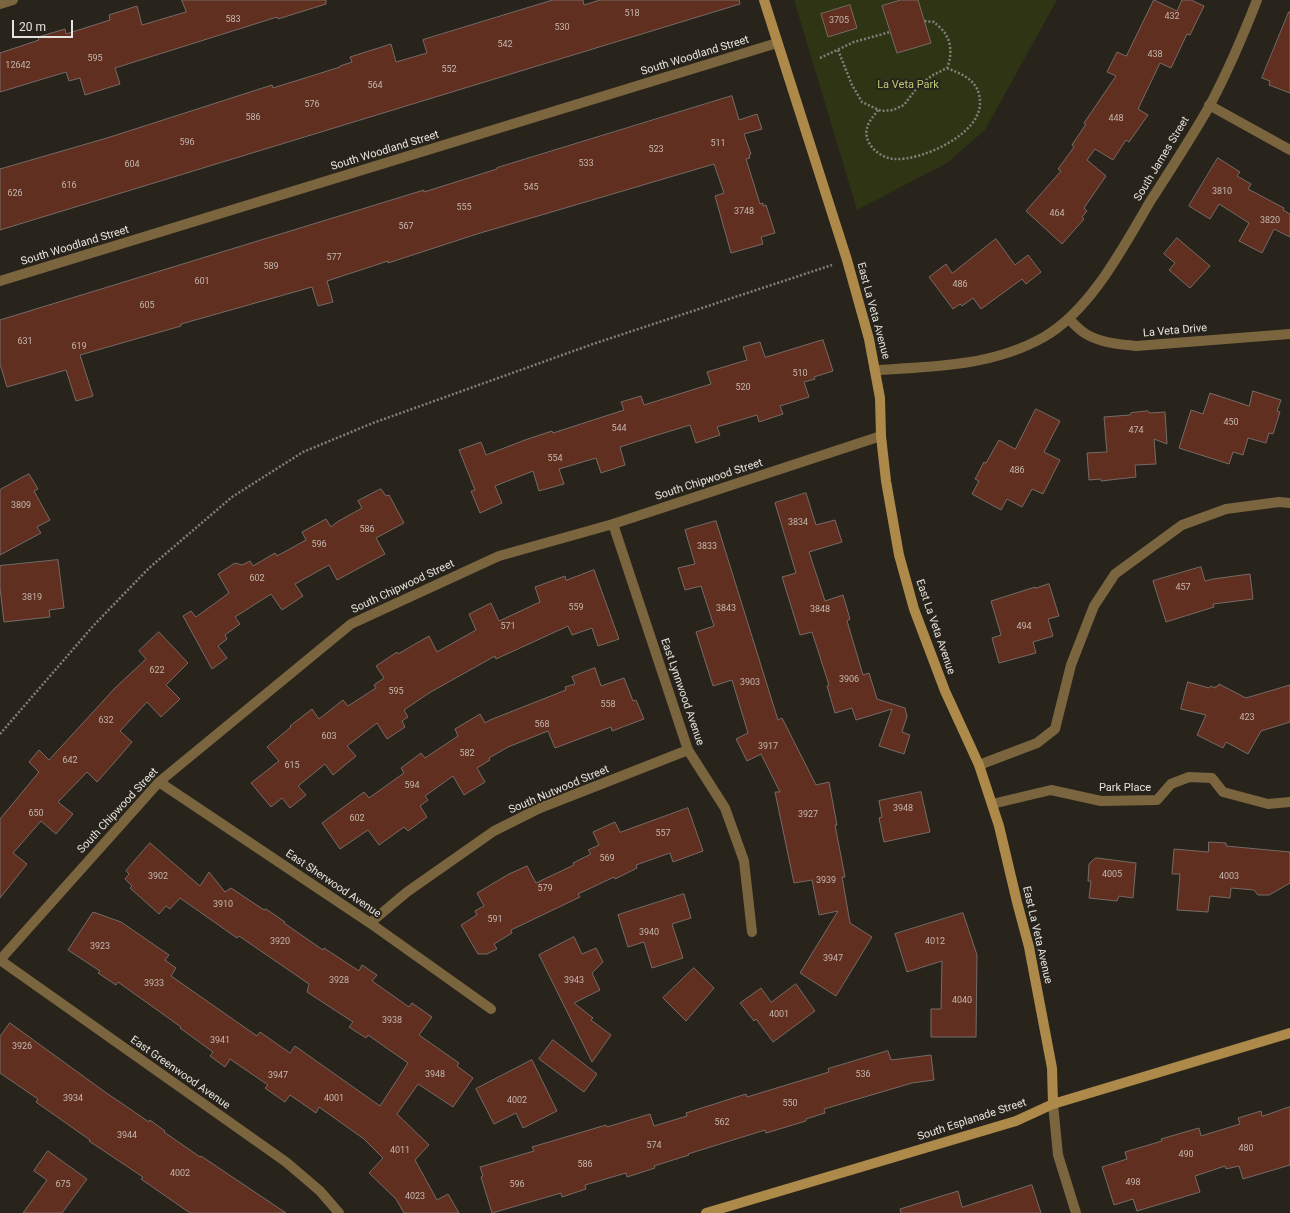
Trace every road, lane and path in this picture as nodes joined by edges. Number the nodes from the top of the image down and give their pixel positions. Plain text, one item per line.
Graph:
1 (13, 0) edge
2 (764, 0) edge
3 (1257, 0) edge
4 (0, 4) edge
5 (924, 21) dead end
6 (890, 32) dead end
7 (777, 43) junction
8 (838, 50) junction
9 (820, 58) dead end
10 (947, 68) junction
11 (1209, 105) junction
12 (878, 110) junction
13 (1290, 150) edge
14 (847, 260) junction
15 (0, 281) edge
16 (1069, 319) junction
17 (1290, 334) edge
18 (876, 370) junction
19 (882, 436) junction
20 (1290, 504) edge
21 (613, 524) junction
22 (0, 734) edge
23 (688, 750) junction
24 (979, 765) junction
25 (159, 782) junction
26 (1290, 802) edge
27 (992, 804) junction
28 (370, 923) junction
29 (752, 932) dead end
30 (0, 960) edge
31 (491, 1009) dead end
32 (1290, 1033) edge
33 (1053, 1104) junction
34 (340, 1213) edge
35 (706, 1213) edge
36 (1076, 1213) edge

1 - 4 street
2 - 7 street, East La Veta Avenue
3 - 11 street, South James Street
5 - 10 path
6 - 8 path
7 - 14 street, East La Veta Avenue
7 - 15 street, South Woodland Street
8 - 9 path
8 - 12 path
10 - 12 path
10 - 12 path
11 - 13 street
11 - 16 street, South James Street
14 - 18 street, East La Veta Avenue
14 - 22 path
16 - 17 street, La Veta Drive
16 - 18 street, South James Street
18 - 19 street, East La Veta Avenue
19 - 21 street, South Chipwood Street
19 - 24 street, East La Veta Avenue
20 - 24 street
21 - 23 street, East Lynnwood Avenue
21 - 25 street, South Chipwood Street
23 - 28 street, South Nutwood Street
23 - 29 street, East Lynnwood Avenue
24 - 27 street, East La Veta Avenue
25 - 28 street, East Sherwood Avenue
25 - 30 street, South Chipwood Street
26 - 27 street, Park Place
27 - 33 street, East La Veta Avenue
28 - 31 street, East Sherwood Avenue
30 - 34 street, East Greenwood Avenue
32 - 33 street, South Esplanade Street
33 - 35 street, South Esplanade Street
33 - 36 street, East La Veta Avenue

